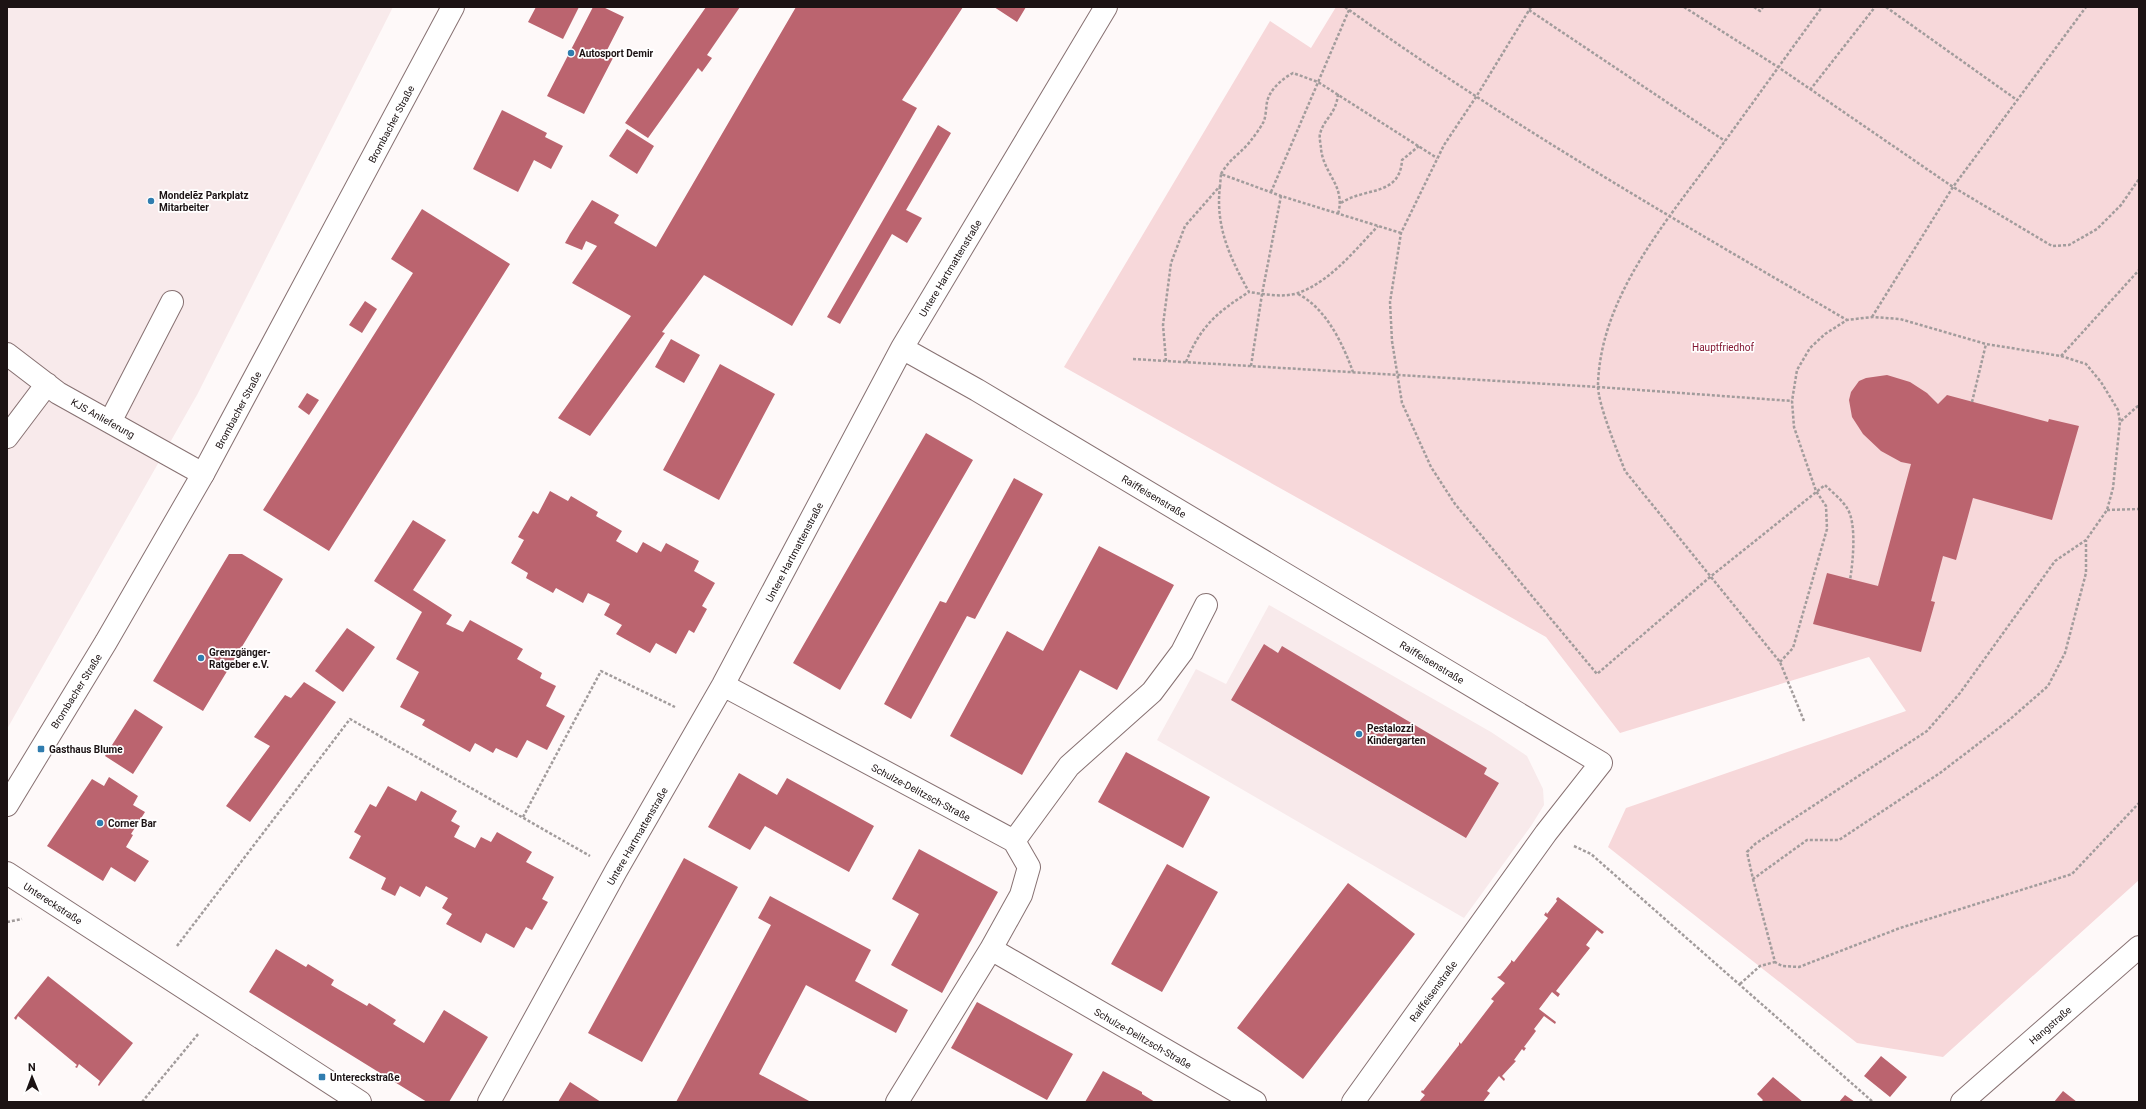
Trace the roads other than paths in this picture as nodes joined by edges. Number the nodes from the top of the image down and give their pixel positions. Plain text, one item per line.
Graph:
1 (453, 7) edge
2 (1106, 7) edge
3 (172, 302) dead end
4 (902, 348) junction
5 (7, 354) edge
6 (47, 384) junction
7 (110, 422) junction
8 (7, 438) edge
9 (204, 474) junction
10 (1206, 605) dead end
11 (723, 685) junction
12 (7, 805) edge
13 (1014, 841) junction
14 (7, 873) edge
15 (2139, 947) edge
16 (991, 949) junction
17 (360, 1102) edge
18 (489, 1102) edge
19 (897, 1102) edge
20 (1255, 1102) edge
21 (1353, 1102) edge
22 (1962, 1102) edge

1 - 9 street, Brombacher Straße
2 - 4 street, Untere Hartmattenstraße
3 - 7 street
4 - 11 street, Untere Hartmattenstraße
4 - 21 street, Raiffeisenstraße
5 - 6 street, KJS Anlieferung
6 - 7 street, KJS Anlieferung
6 - 8 street
7 - 9 street, KJS Anlieferung
9 - 12 street, Brombacher Straße
10 - 13 street
11 - 13 street, Schulze-Delitzsch-Straße
11 - 18 street, Untere Hartmattenstraße
13 - 16 street
14 - 17 street, Untereckstraße
15 - 22 street, Hangstraße
16 - 19 street
16 - 20 street, Schulze-Delitzsch-Straße

